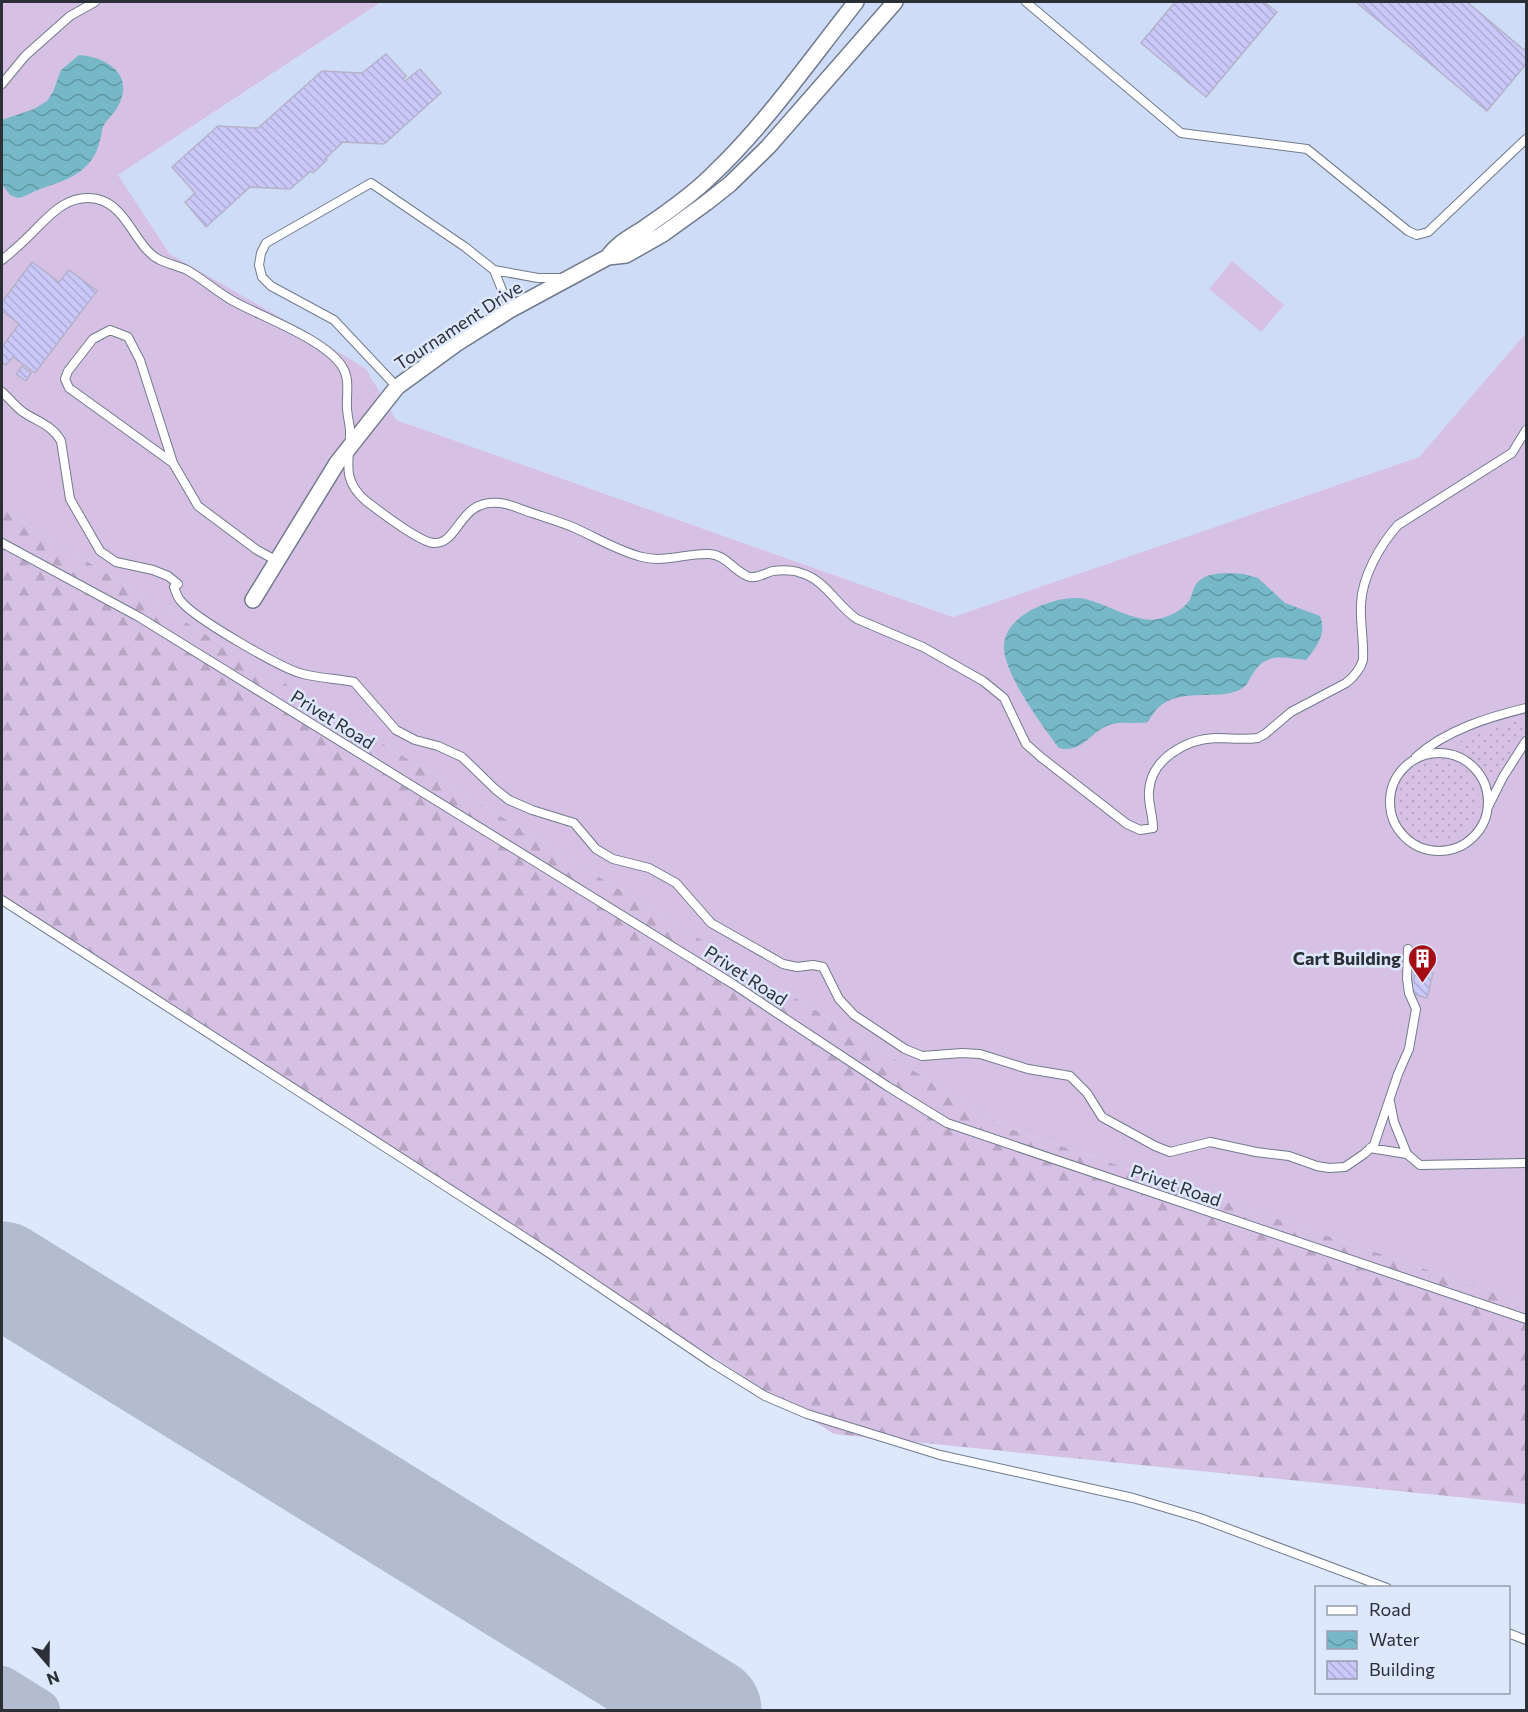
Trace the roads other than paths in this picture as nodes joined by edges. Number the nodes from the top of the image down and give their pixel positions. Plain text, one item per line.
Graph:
1 (95, 2) edge
2 (856, 2) edge
3 (896, 2) edge
4 (1029, 2) edge
5 (2, 84) edge
6 (1527, 140) edge
7 (608, 257) junction
8 (2, 260) edge
9 (494, 270) junction
10 (572, 278) junction
11 (510, 310) junction
12 (397, 387) junction
13 (2, 392) edge
14 (1527, 430) edge
15 (349, 448) junction
16 (173, 462) junction
17 (2, 543) edge
18 (277, 561) junction
19 (253, 600) dead end
20 (1527, 708) edge
21 (1527, 741) edge
22 (1408, 764) junction
23 (1488, 808) junction
24 (2, 900) edge
25 (1408, 949) dead end
26 (1389, 1102) junction
27 (1370, 1148) junction
28 (1407, 1154) junction
29 (1527, 1163) edge
30 (1527, 1319) edge
31 (1384, 1586) edge
32 (1510, 1633) edge
33 (1527, 1640) edge

1 - 5 lane
2 - 7 street, Tournament Drive
3 - 7 street, Tournament Drive
4 - 6 lane
7 - 10 street, Tournament Drive
8 - 15 lane
9 - 10 lane
9 - 11 lane
9 - 12 lane
10 - 11 street, Tournament Drive
11 - 12 street, Tournament Drive
12 - 15 street, Tournament Drive
13 - 27 lane
14 - 15 lane
15 - 18 street, Tournament Drive
16 - 16 lane
16 - 18 lane
17 - 30 lane, Privet Road
18 - 19 street, Tournament Drive
20 - 22 lane
21 - 23 lane
22 - 23 lane
22 - 23 lane
24 - 31 lane
25 - 26 lane
26 - 27 lane
26 - 28 lane
27 - 28 lane
28 - 29 lane
32 - 33 lane

